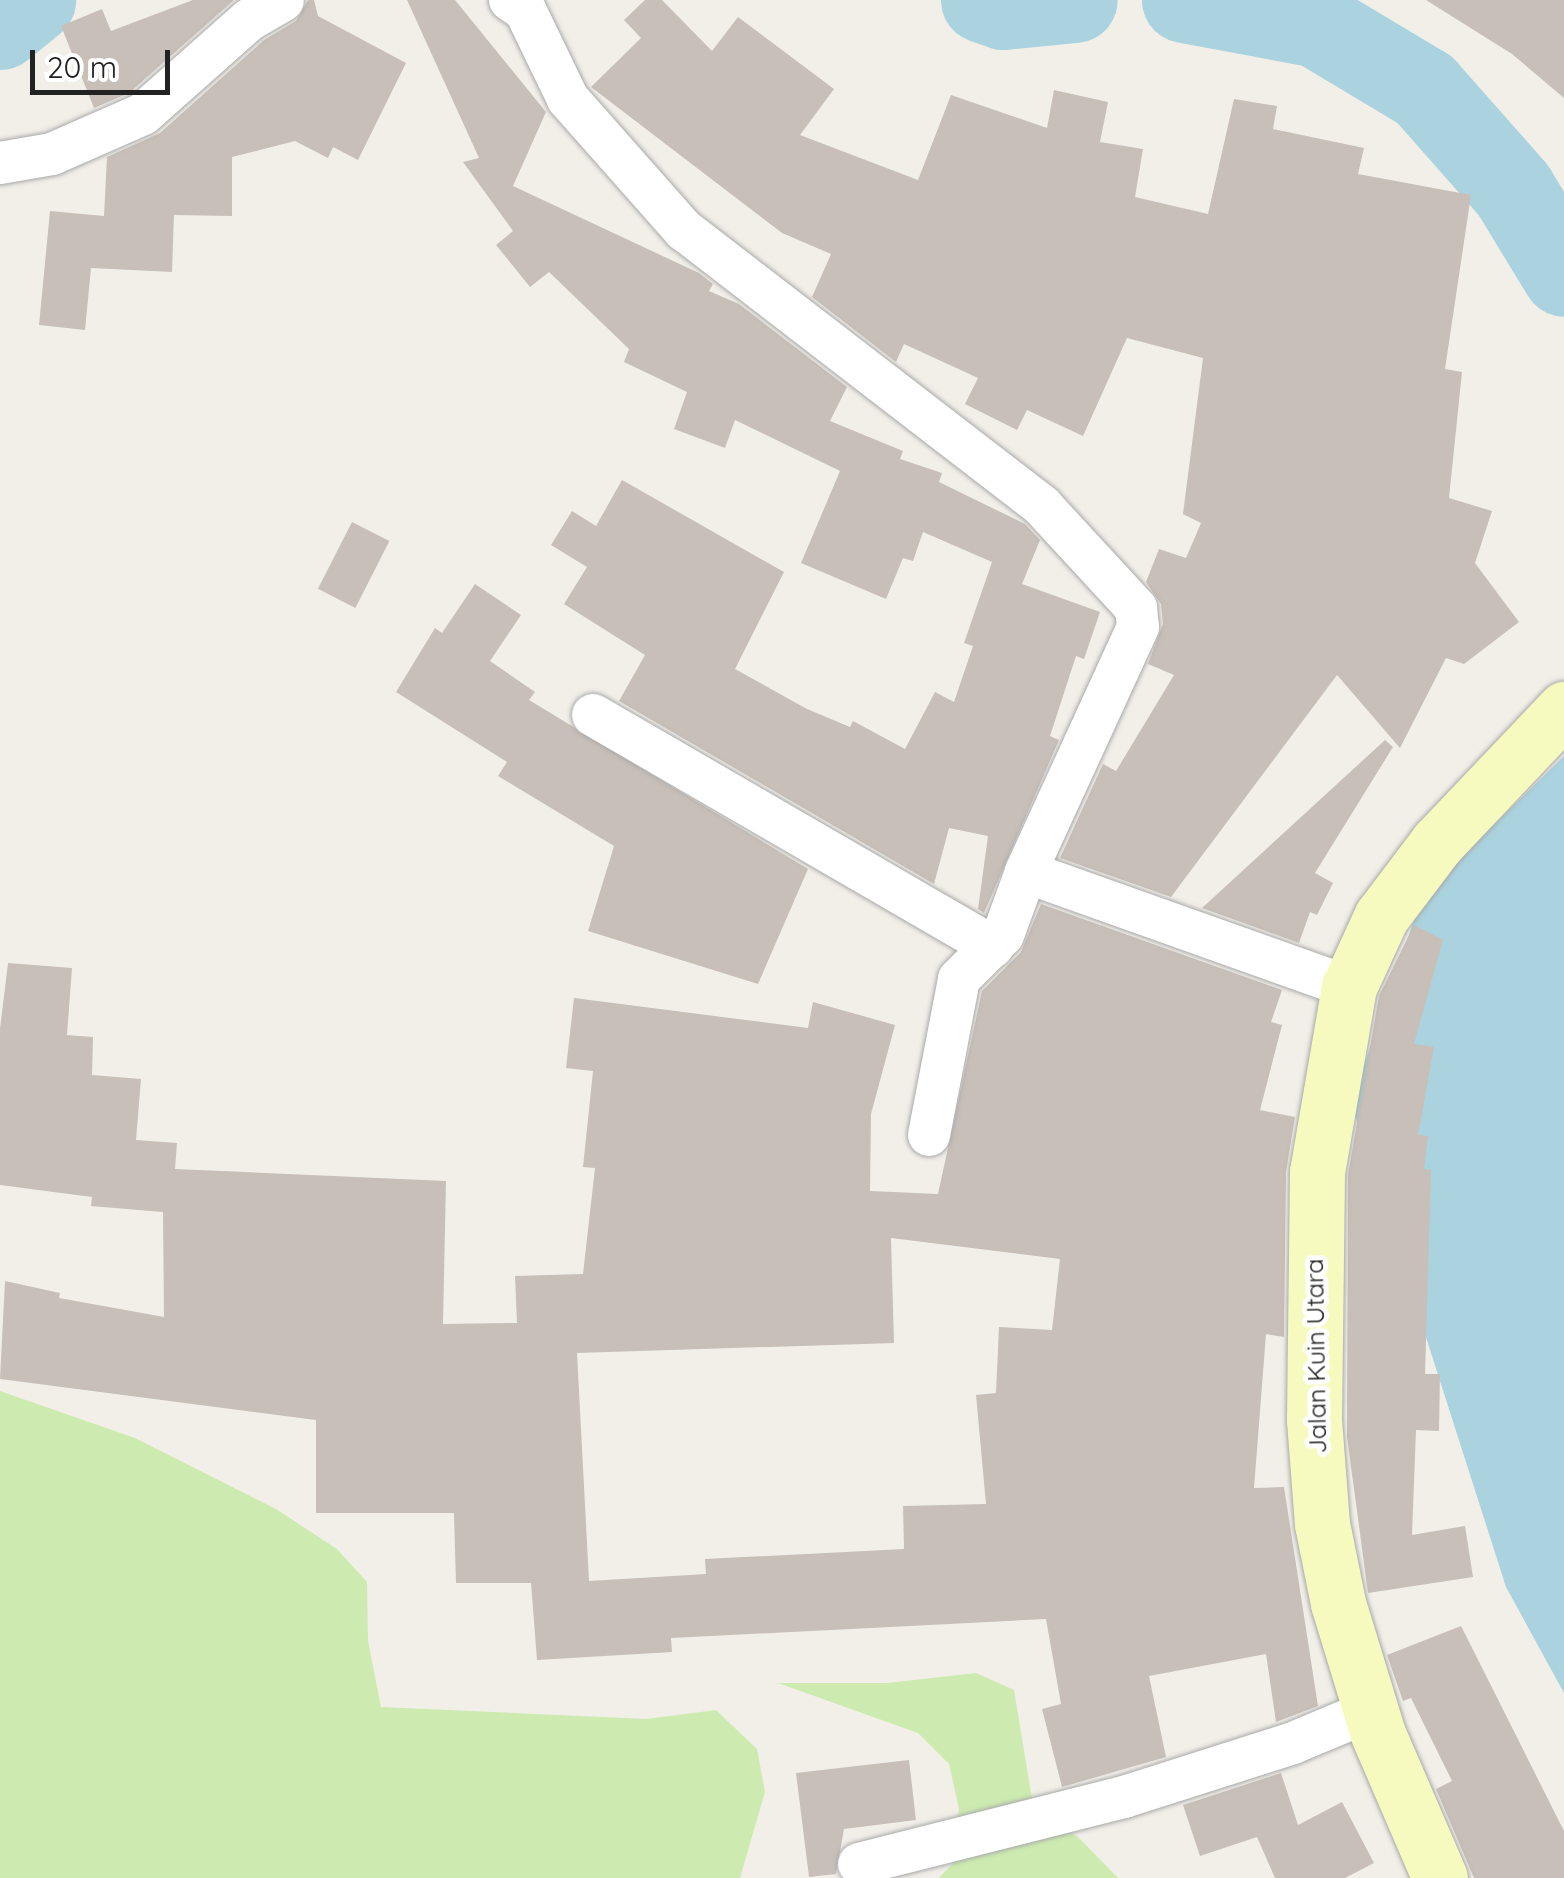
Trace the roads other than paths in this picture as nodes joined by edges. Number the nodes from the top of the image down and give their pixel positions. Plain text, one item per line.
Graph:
1 (282, 0) edge
2 (510, 0) edge
3 (0, 162) edge
4 (1564, 709) edge
5 (593, 715) dead end
6 (1026, 872) junction
7 (994, 947) junction
8 (1349, 987) junction
9 (930, 1135) dead end
10 (1372, 1710) junction
11 (859, 1864) dead end
12 (1440, 1878) edge

1 - 3 street
2 - 6 street
4 - 8 street, Jalan Kuin Utara
5 - 7 street
6 - 7 street
6 - 8 street
7 - 9 street
8 - 10 street, Jalan Kuin Utara
10 - 11 street
10 - 12 street, Jalan Kuin Utara

